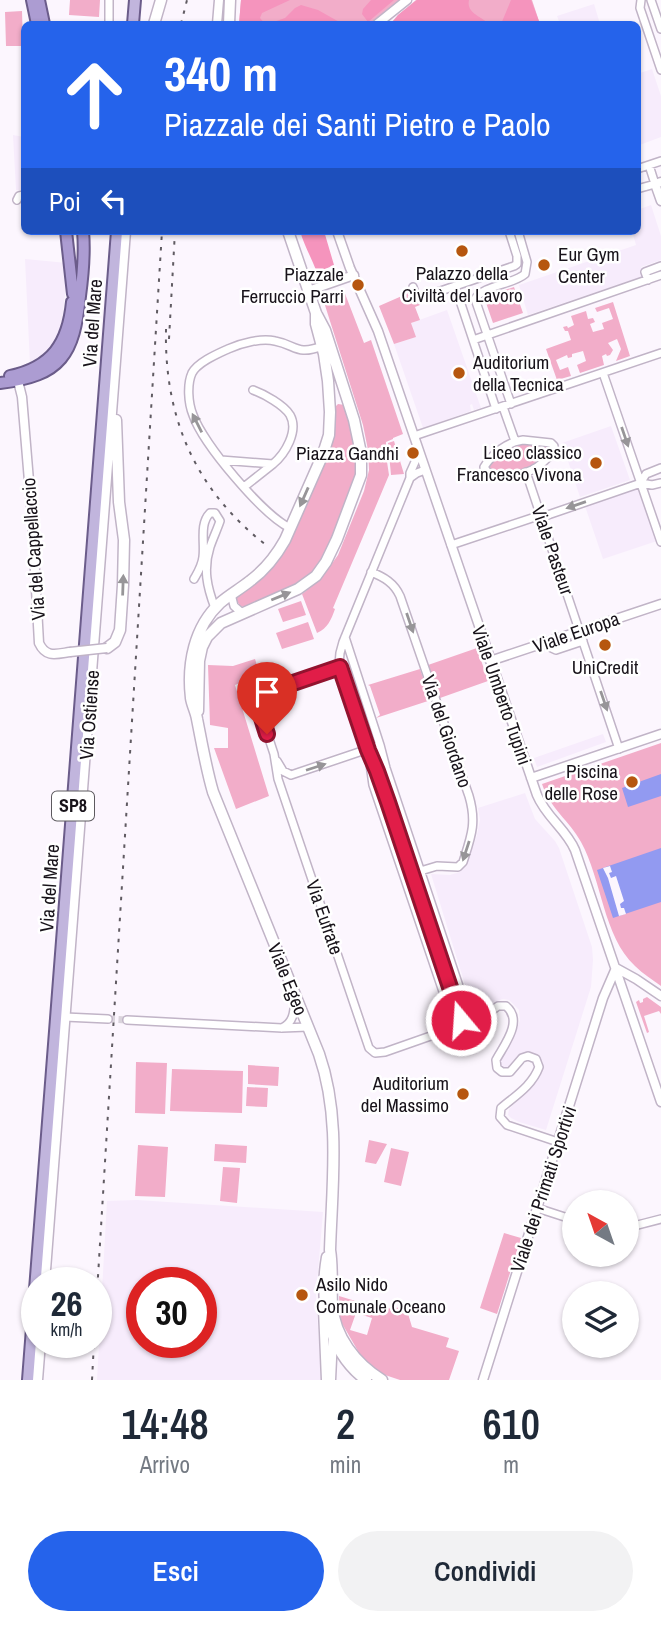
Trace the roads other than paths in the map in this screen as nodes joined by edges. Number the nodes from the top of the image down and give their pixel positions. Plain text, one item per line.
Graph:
1 (32, 0) edge
2 (39, 0) edge
3 (109, 0) edge
4 (135, 0) edge
5 (160, 0) edge
6 (219, 0) edge
7 (230, 0) edge
8 (407, 0) edge
9 (641, 0) edge
10 (651, 0) edge
11 (36, 21) edge
12 (43, 21) edge
13 (109, 21) edge
14 (133, 21) edge
15 (155, 21) edge
16 (217, 21) edge
17 (229, 21) edge
18 (382, 21) edge
19 (661, 29) edge
20 (661, 70) edge
21 (661, 160) edge
22 (649, 165) junction
23 (641, 168) edge
24 (658, 183) edge
25 (641, 188) edge
26 (661, 201) edge
27 (66, 235) edge
28 (76, 235) edge
29 (83, 235) edge
30 (117, 235) edge
31 (125, 235) edge
32 (289, 235) edge
33 (339, 235) edge
34 (510, 235) edge
35 (519, 235) edge
36 (661, 266) edge
37 (354, 275) junction
38 (661, 275) edge
39 (648, 279) junction
40 (413, 286) dead end
41 (455, 286) junction
42 (309, 291) junction
43 (73, 294) junction
44 (316, 313) junction
45 (487, 335) junction
46 (473, 340) junction
47 (322, 345) junction
48 (661, 353) edge
49 (603, 373) junction
50 (13, 379) edge
51 (253, 390) dead end
52 (113, 393) junction
53 (349, 402) junction
54 (330, 404) junction
55 (503, 407) junction
56 (413, 433) junction
57 (515, 441) junction
58 (419, 453) junction
59 (221, 460) junction
60 (273, 464) junction
61 (661, 468) edge
62 (425, 470) junction
63 (526, 472) junction
64 (410, 478) junction
65 (641, 483) junction
66 (661, 483) edge
67 (244, 487) junction
68 (542, 517) junction
69 (290, 528) junction
70 (661, 542) edge
71 (451, 545) junction
72 (372, 572) junction
73 (194, 579) dead end
74 (231, 594) junction
75 (661, 604) edge
76 (215, 608) junction
77 (242, 613) junction
78 (580, 631) junction
79 (345, 637) junction
80 (583, 641) junction
81 (543, 644) junction
82 (107, 648) joint
83 (490, 661) junction
84 (340, 667) junction
85 (197, 716) junction
86 (661, 734) edge
87 (380, 745) junction
88 (619, 749) junction
89 (368, 750) junction
90 (274, 754) junction
91 (531, 778) junction
92 (392, 801) junction
93 (379, 805) junction
94 (408, 831) junction
95 (395, 835) junction
96 (421, 871) junction
97 (408, 875) junction
98 (433, 906) junction
99 (420, 910) junction
100 (447, 946) junction
101 (439, 950) junction
102 (430, 953) junction
103 (616, 968) junction
104 (452, 991) junction
105 (295, 996) junction
106 (661, 996) edge
107 (65, 1017) junction
108 (108, 1019) tunnel mouth
109 (127, 1020) tunnel mouth
110 (463, 1025) junction
111 (308, 1027) junction
112 (282, 1028) junction
113 (661, 1102) edge
114 (558, 1142) junction
115 (537, 1208) junction
116 (562, 1216) edge
117 (661, 1219) edge
118 (639, 1226) edge
119 (330, 1250) junction
120 (45, 1267) edge
121 (325, 1292) junction
122 (338, 1338) junction
123 (324, 1350) junction
124 (39, 1358) edge
125 (28, 1380) edge
126 (37, 1380) edge
127 (326, 1380) edge
128 (331, 1380) edge
129 (366, 1380) edge
130 (382, 1380) edge
131 (482, 1380) edge

1 - 11 highway
2 - 12 highway
3 - 13 street
4 - 14 main road
5 - 15 main road
6 - 16 street
7 - 17 main road
8 - 18 street
9 - 20 street
10 - 19 street
21 - 22 street
22 - 23 street
22 - 24 street
24 - 25 street
24 - 26 street
27 - 43 highway
28 - 43 highway
29 - 50 highway
30 - 125 main road, Via del Mare / SP8
31 - 52 main road, Via Ostiense
32 - 42 main road, Viale Egeo
33 - 37 street
34 - 41 street
35 - 45 street
36 - 39 street
37 - 42 street
37 - 56 street
38 - 39 street
39 - 45 street
40 - 41 street
41 - 46 street
42 - 44 main road, Viale Egeo
43 - 50 highway
44 - 47 main road, Viale Egeo
44 - 53 main road, Viale Egeo
45 - 46 street
45 - 55 street
46 - 55 street
47 - 54 main road, Viale Egeo
59 -> 47 street
48 - 49 street
49 - 55 street
49 -> 65 street
50 - 82 street, Via del Cappellaccio, bridge
51 - 60 street
82 -> 52 main road
52 - 107 main road, Via Ostiense
53 - 54 street
77 -> 53 main road, Viale Egeo
54 -> 69 main road, Viale Egeo
55 - 56 street
55 - 57 street
56 - 58 street
57 - 63 street
57 - 63 street
58 - 62 street
58 - 64 street
59 - 60 street
59 - 67 street
60 - 67 street
61 - 65 street
62 - 64 street
62 - 71 street, Viale Umberto Tupini
63 - 68 street, Viale Pasteur
64 - 72 street
65 - 66 street
65 -> 68 street
65 - 70 street
67 - 69 street
68 - 71 street
68 - 78 street, Viale Pasteur
69 - 74 main road, Viale Egeo
71 - 83 street, Viale Umberto Tupini
72 - 79 street
72 -> 96 street, Via del Giordano
73 - 76 street
74 - 76 main road, Viale Egeo
74 - 77 street
75 - 78 street, Viale Europa
76 - 85 main road, Viale Egeo
77 - 85 main road, Viale Egeo
78 - 80 street, Viale Pasteur
78 - 81 street, Viale Europa
79 - 84 street
79 - 87 street
80 - 81 street
80 -> 88 street, Viale Pasteur
81 - 83 street, Viale Europa
83 - 91 street, Viale Umberto Tupini
84 - 89 street
84 - 90 street, Via Eufrate
85 - 105 main road, Viale Egeo
86 - 88 street
87 - 89 street
87 - 92 street
88 - 91 street
90 -> 89 street
89 - 92 street
89 - 93 street
90 - 110 street, Via Eufrate
91 - 103 street, Viale Umberto Tupini
92 - 93 street
92 - 94 street
92 - 95 street
93 - 95 street
94 - 95 street
94 - 96 street
95 - 97 street
96 - 97 street
96 - 98 street
97 - 99 street
98 - 99 street
98 - 100 street
99 - 101 street
99 - 102 street
100 - 101 street
100 - 104 street
101 - 102 street
101 - 104 street
102 - 104 street
103 - 106 street
103 - 113 street, Viale Umberto Tupini
103 - 114 street, Viale dei Primati Sportivi
104 - 110 street
104 - 110 street
105 - 111 main road, Viale Egeo
105 - 112 street
107 - 108 street
107 - 120 main road, Via Ostiense
109 - 112 street
110 - 114 street
111 - 112 street
111 - 119 main road, Viale Egeo
114 - 115 street, Viale dei Primati Sportivi
115 - 116 street
115 - 131 street, Viale dei Primati Sportivi
117 - 118 street
119 - 121 main road, Viale Egeo
119 - 122 main road, Viale Egeo
121 - 122 main road, Viale Egeo
121 - 123 street
122 - 123 street
122 - 128 street
122 - 129 main road, Viale Egeo
122 - 130 main road, Viale Egeo
123 - 127 street
124 - 126 main road

